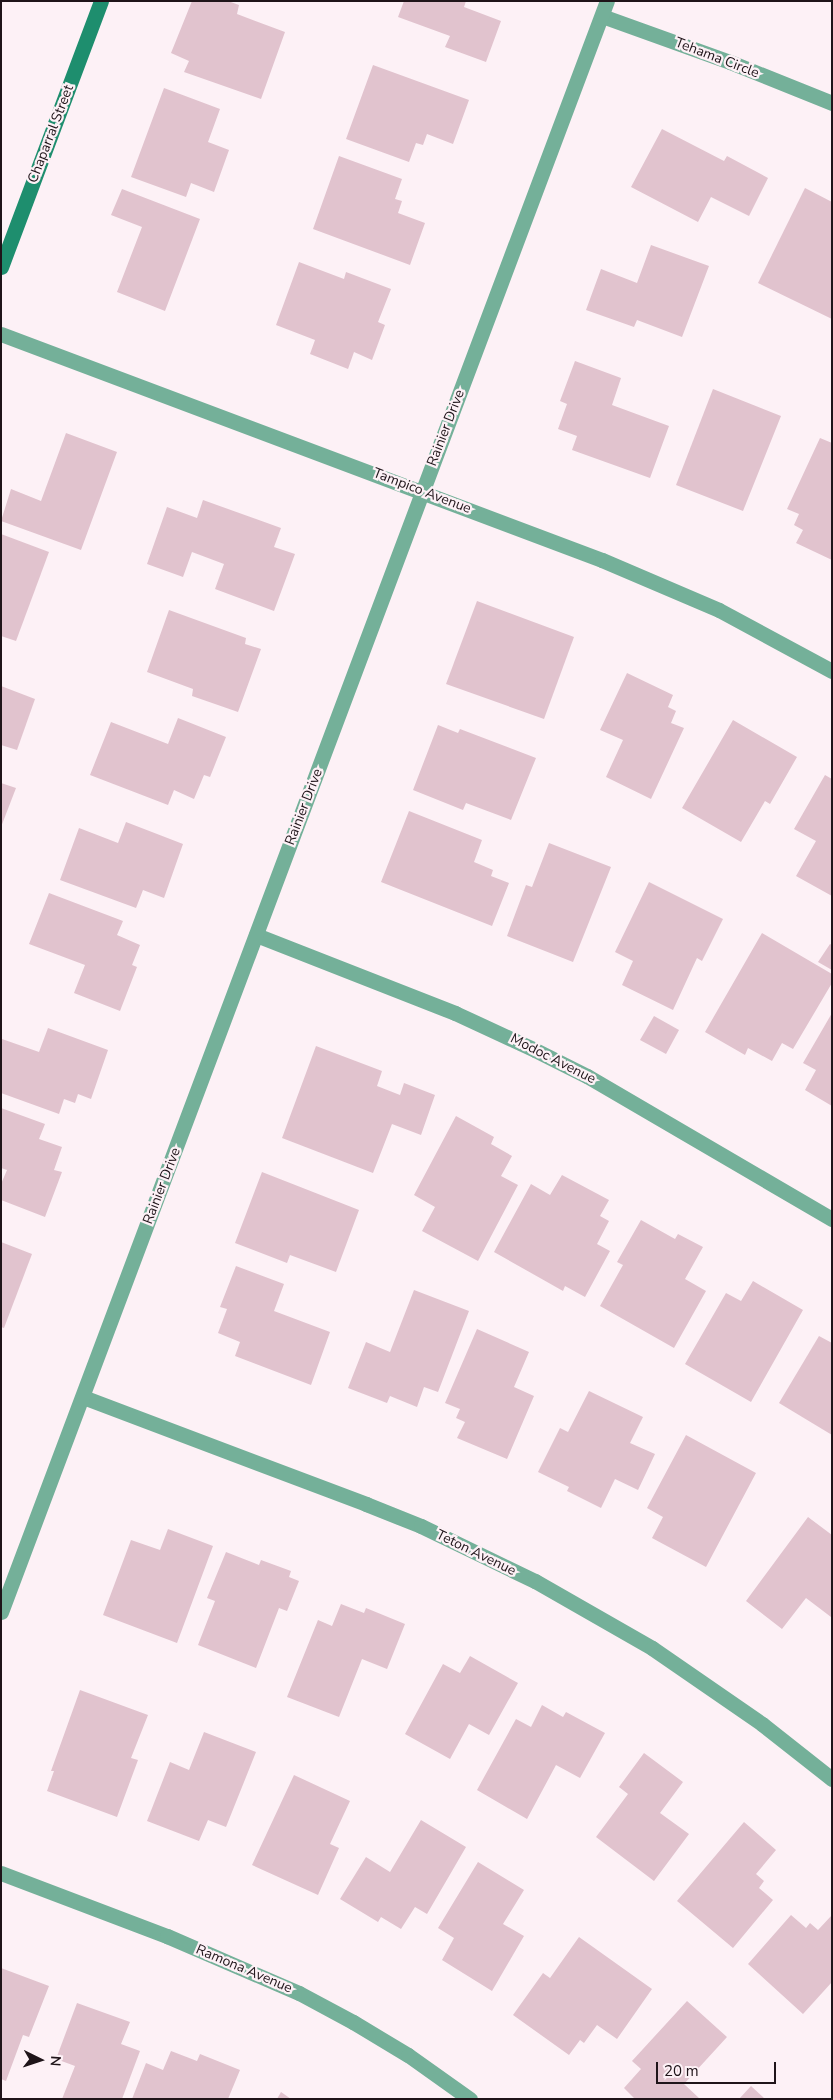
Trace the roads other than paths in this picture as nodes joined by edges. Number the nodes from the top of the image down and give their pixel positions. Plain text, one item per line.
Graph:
1 (101, 1) edge
2 (607, 1) edge
3 (602, 16) junction
4 (832, 103) edge
5 (1, 267) edge
6 (1, 334) edge
7 (422, 491) junction
8 (832, 670) edge
9 (256, 935) junction
10 (832, 1219) edge
11 (83, 1397) junction
12 (1, 1612) edge
13 (832, 1779) edge
14 (1, 1873) edge
15 (470, 2099) edge

1 - 5 street, Chaparral Street
2 - 3 street, Rainier Drive
3 - 4 street, Tehama Circle
3 - 7 street, Rainier Drive
6 - 7 street, Tampico Avenue
7 - 8 street, Tampico Avenue
7 - 9 street, Rainier Drive
9 - 10 street, Modoc Avenue
9 - 11 street, Rainier Drive
11 - 12 street, Rainier Drive
11 - 13 street, Teton Avenue
14 - 15 street, Ramona Avenue

